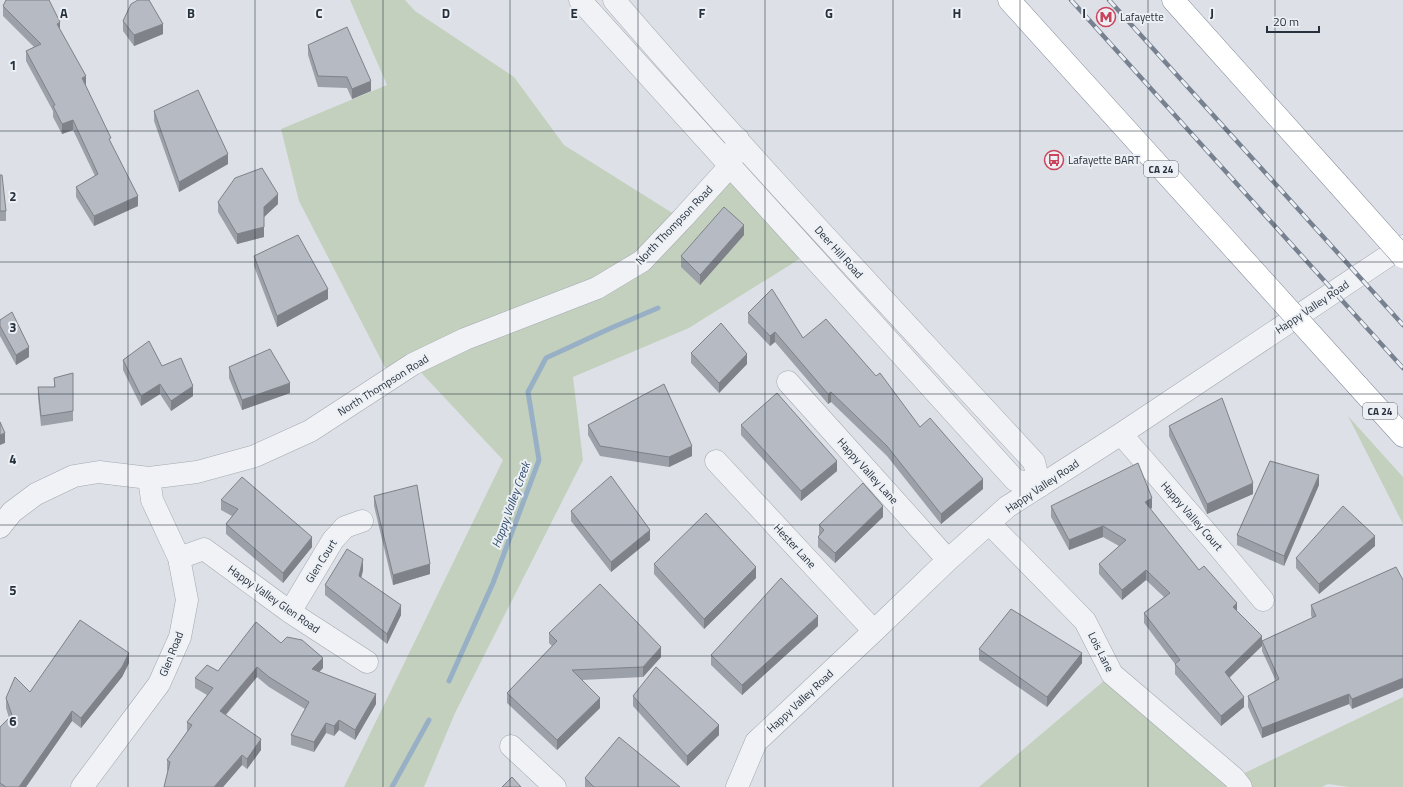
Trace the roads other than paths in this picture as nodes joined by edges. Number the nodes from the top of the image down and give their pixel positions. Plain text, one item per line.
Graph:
1 (580, 0) edge
2 (614, 0) edge
3 (1173, 0) edge
4 (1182, 0) edge
5 (1012, 3) edge
6 (1193, 23) junction
7 (738, 139) junction
8 (730, 166) junction
9 (1403, 246) edge
10 (1403, 257) edge
11 (788, 382) dead end
12 (1121, 434) junction
13 (1403, 436) edge
14 (716, 461) dead end
15 (149, 478) junction
16 (1040, 486) junction
17 (362, 521) dead end
18 (989, 523) junction
19 (0, 527) edge
20 (179, 558) junction
21 (948, 560) junction
22 (1263, 600) dead end
23 (290, 612) junction
24 (874, 632) junction
25 (367, 662) dead end
26 (511, 746) dead end
27 (82, 787) edge
28 (555, 787) edge
29 (737, 787) edge
30 (1241, 787) edge

1 - 8 street, Deer Hill Road
2 - 7 street, Deer Hill Road
3 - 6 highway
4 - 6 highway
5 - 13 highway, CA 24, bridge
6 - 10 highway, bridge
7 - 8 street, North Thompson Road
7 - 16 street, Deer Hill Road
8 - 15 street, North Thompson Road
8 - 16 street, Deer Hill Road
9 - 12 street, Happy Valley Road
11 - 21 street, Happy Valley Lane
12 - 16 street, Happy Valley Road
12 - 22 street, Happy Valley Court
14 - 24 street, Hester Lane
15 - 19 street, North Thompson Road
15 - 20 street, Glen Road
16 - 18 street, Happy Valley Road
17 - 23 street, Glen Court
18 - 21 street, Happy Valley Road
18 - 30 street, Lois Lane
20 - 23 street, Happy Valley Glen Road
20 - 27 street, Glen Road
21 - 24 street, Happy Valley Road
23 - 25 street, Happy Valley Glen Road
24 - 29 street, Happy Valley Road
26 - 28 street

